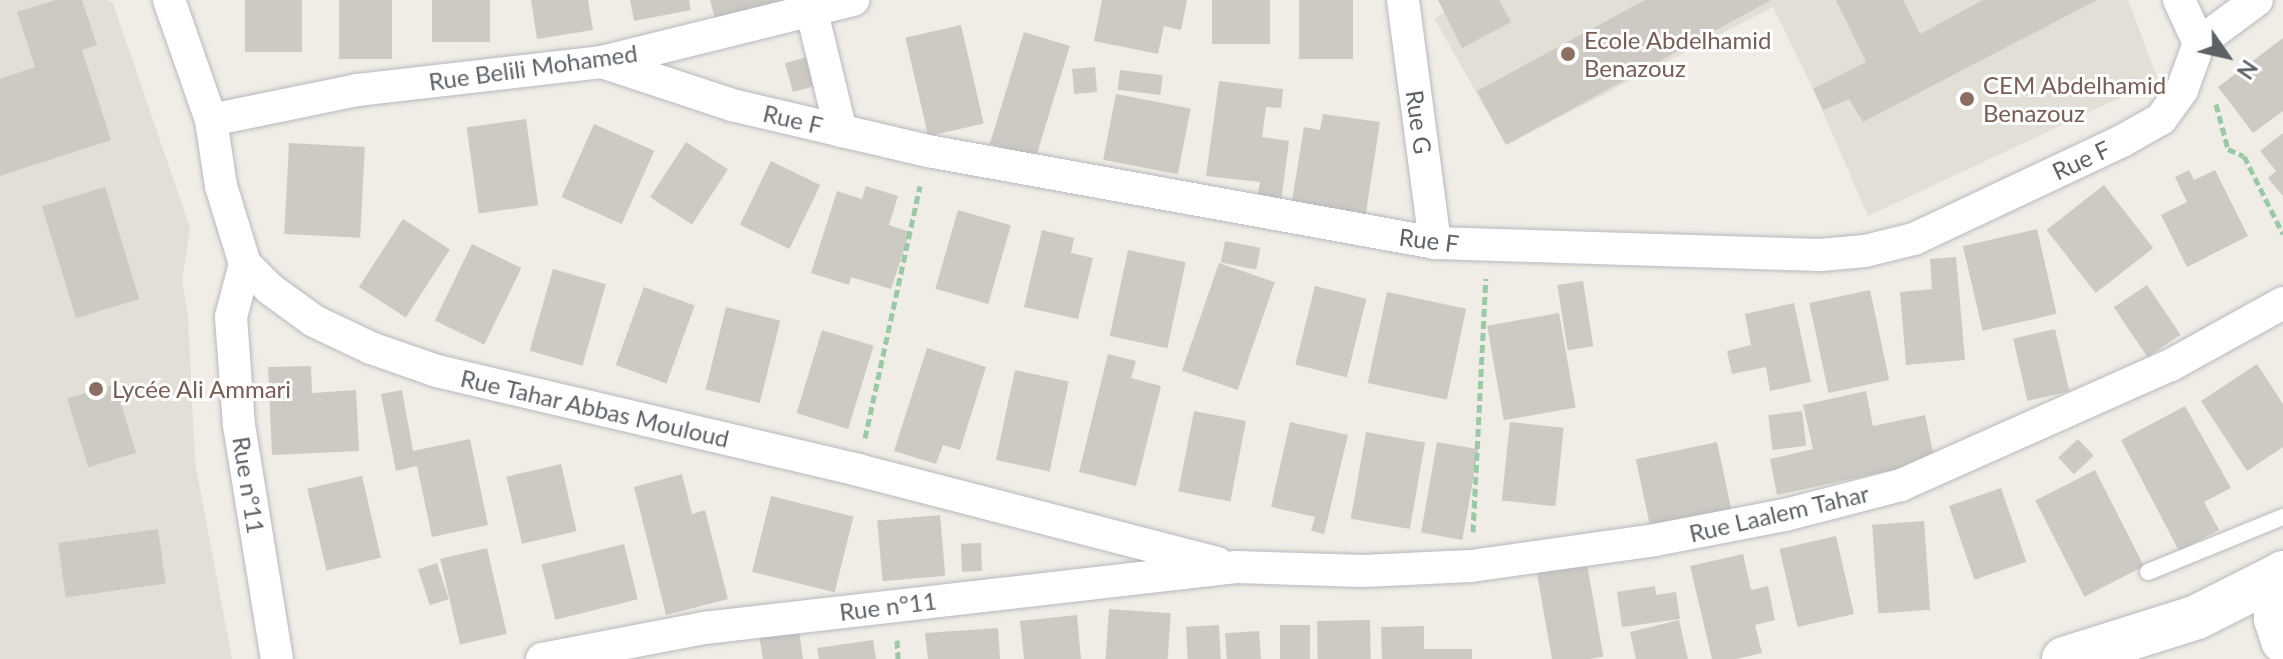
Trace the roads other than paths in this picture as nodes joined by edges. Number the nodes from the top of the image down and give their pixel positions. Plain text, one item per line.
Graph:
1 (169, 0) edge
2 (853, 0) edge
3 (1403, 0) edge
4 (2179, 0) edge
5 (2257, 0) edge
6 (811, 5) edge
7 (2199, 43) junction
8 (602, 62) junction
9 (211, 120) junction
10 (841, 131) junction
11 (1435, 243) junction
12 (245, 264) junction
13 (2283, 303) edge
14 (2283, 517) edge
15 (1236, 567) junction
16 (2148, 572) dead end
17 (2282, 574) edge
18 (2283, 641) edge
19 (277, 659) edge
20 (542, 659) edge
21 (2064, 659) edge

1 - 9 street, Rue Tahar Abbas Mouloud
2 - 6 street, Rue Belili Mohamed
3 - 11 street, Rue G
4 - 7 street
5 - 7 street
6 - 8 street, Rue Belili Mohamed
6 - 10 street
7 - 11 street, Rue F
8 - 9 street, Rue Belili Mohamed
8 - 10 street, Rue F
9 - 12 street, Rue Tahar Abbas Mouloud
10 - 11 street, Rue F
12 - 15 street, Rue Tahar Abbas Mouloud
12 - 19 street, Rue n°11
13 - 15 street, Rue Laalem Tahar
14 - 16 lane
15 - 20 street, Rue n°11
17 - 18 main road
17 - 21 main road

